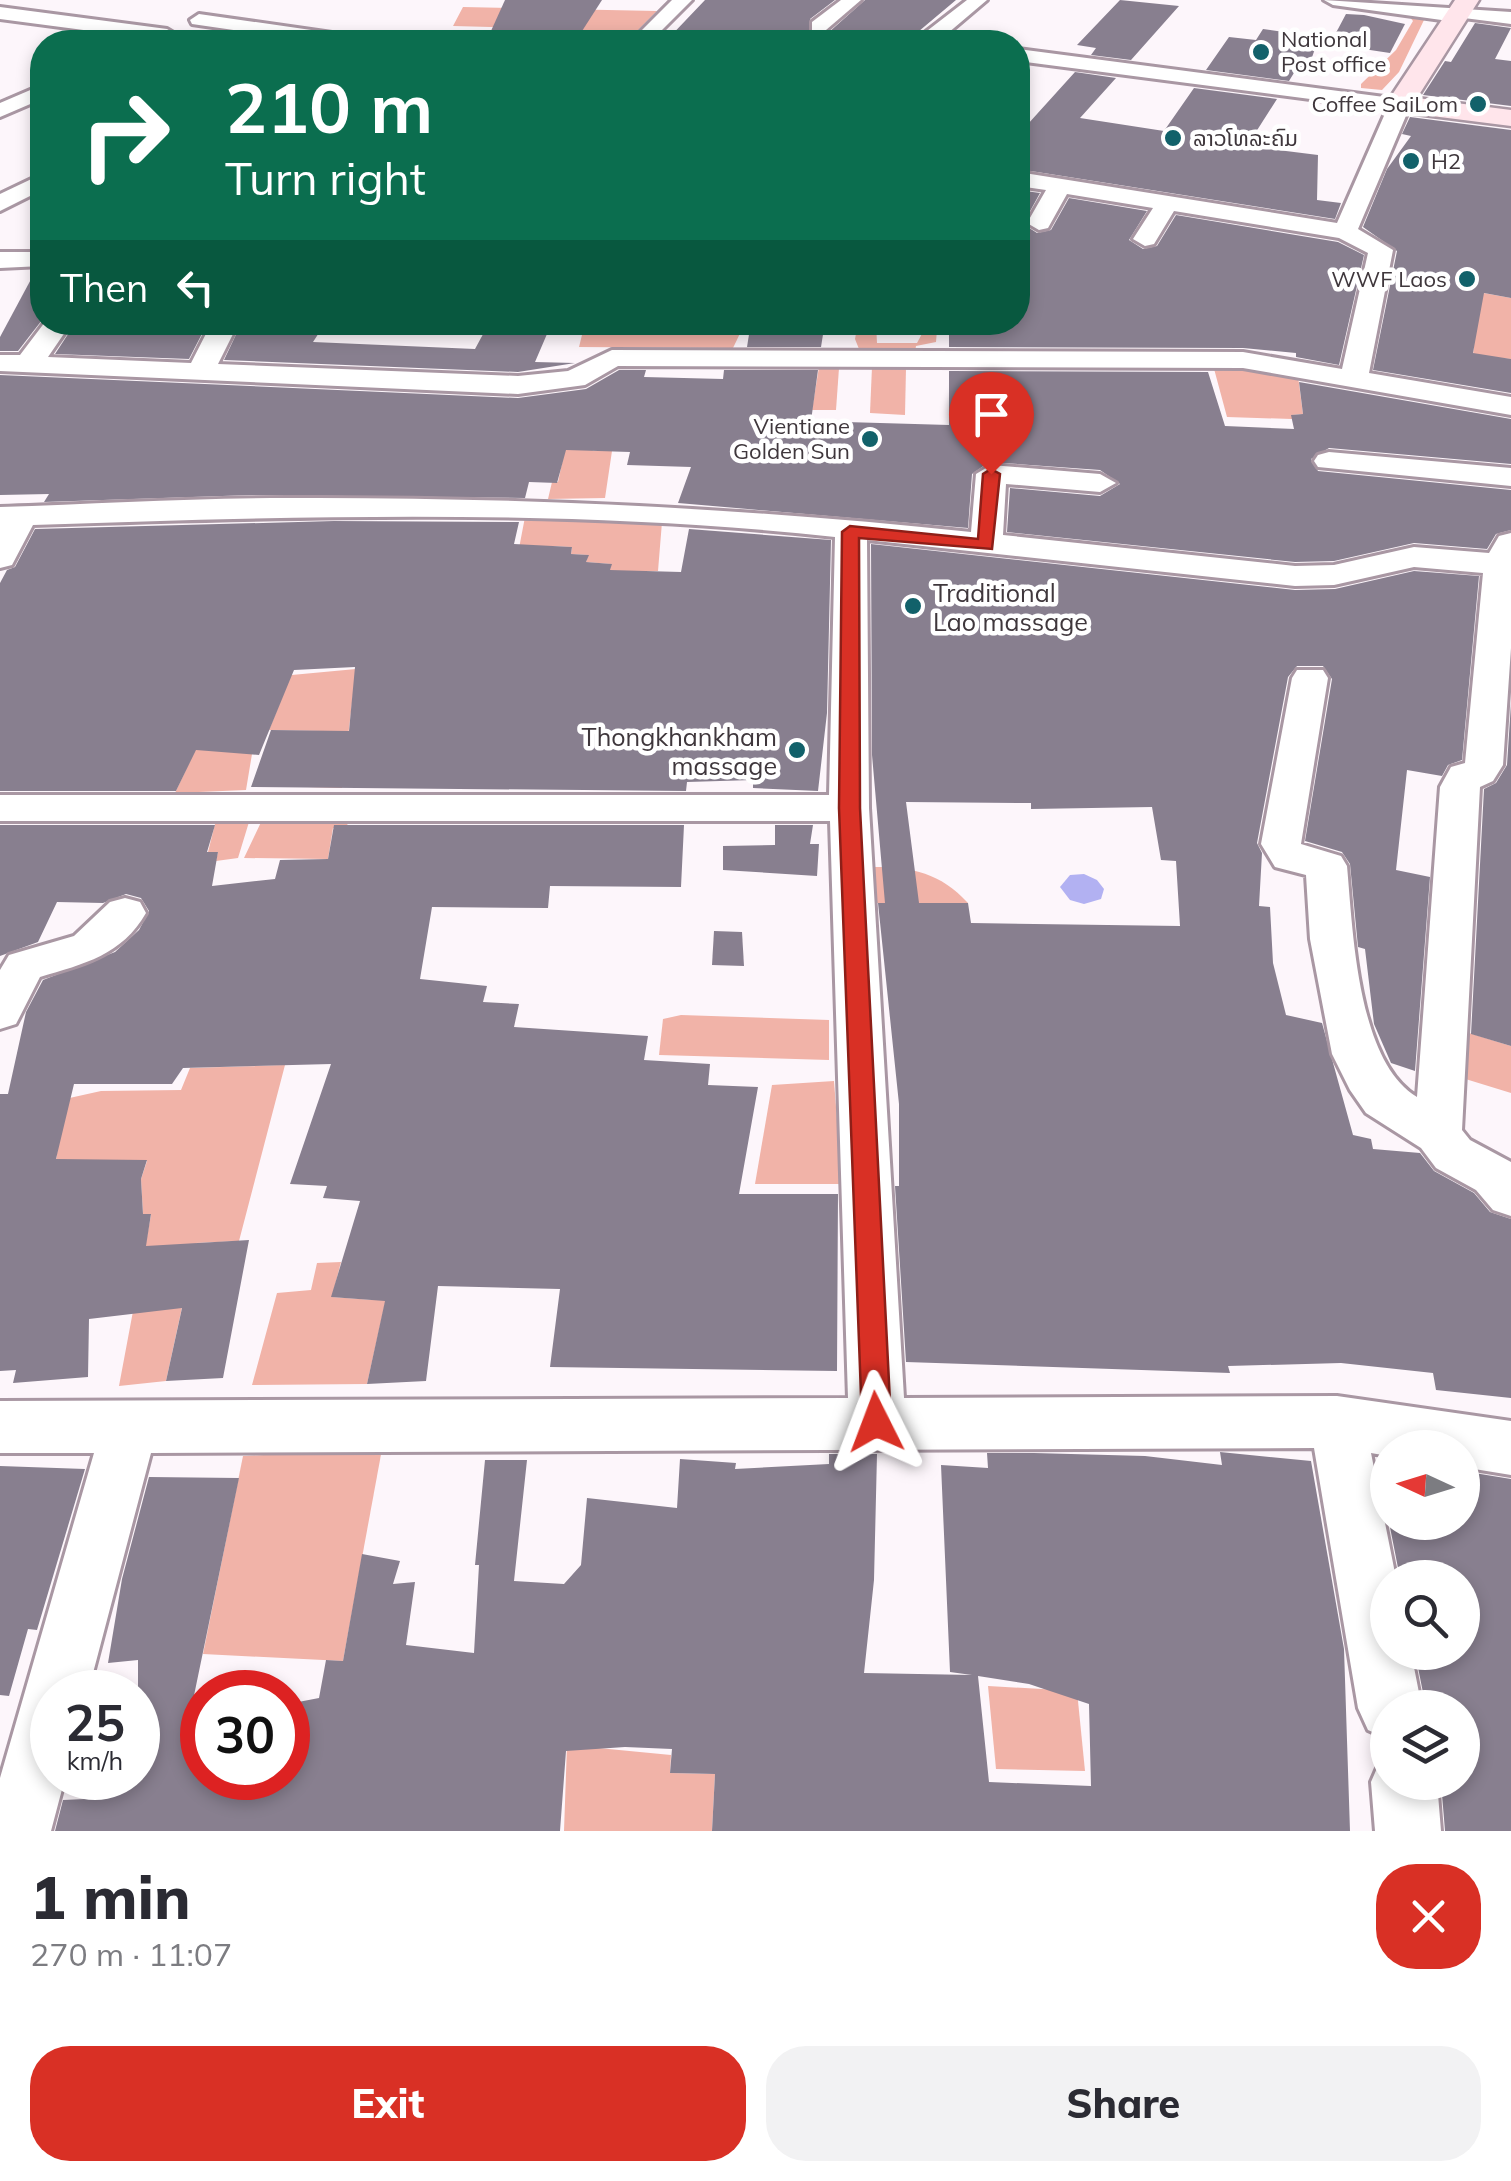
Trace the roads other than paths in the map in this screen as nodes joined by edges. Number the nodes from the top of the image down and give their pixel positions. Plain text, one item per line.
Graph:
1 (682, 0) edge
2 (852, 0) edge
3 (978, 0) edge
4 (1332, 0) edge
5 (227, 7) dead end
6 (1461, 9) edge
7 (0, 12) edge
8 (1511, 18) edge
9 (199, 20) junction
10 (819, 26) dead end
11 (105, 30) edge
12 (177, 30) edge
13 (269, 30) edge
14 (651, 30) edge
15 (940, 30) edge
16 (1030, 56) edge
17 (1400, 104) junction
18 (1511, 118) edge
19 (1030, 181) edge
20 (1060, 186) junction
21 (30, 188) edge
22 (1167, 204) junction
23 (0, 206) edge
24 (28, 213) dead end
25 (1039, 224) dead end
26 (1345, 232) junction
27 (1145, 239) dead end
28 (0, 260) edge
29 (30, 260) edge
30 (45, 335) edge
31 (219, 335) edge
32 (14, 363) edge
33 (202, 368) junction
34 (1354, 378) junction
35 (1511, 406) edge
36 (1329, 461) dead end
37 (1511, 477) edge
38 (1100, 483) dead end
39 (11, 516) edge
40 (850, 532) junction
41 (986, 545) junction
42 (1506, 554) edge
43 (0, 558) edge
44 (1310, 678) dead end
45 (0, 808) edge
46 (849, 808) junction
47 (125, 914) dead end
48 (0, 1012) edge
49 (1438, 1134) junction
50 (1511, 1195) edge
51 (876, 1422) junction
52 (1338, 1422) junction
53 (130, 1425) junction
54 (0, 1427) edge
55 (1511, 1448) edge
56 (62, 1670) edge
57 (1387, 1690) edge
58 (30, 1787) edge
59 (1405, 1800) edge
60 (18, 1831) edge
61 (1408, 1831) edge

1 - 14 street
2 - 10 street
3 - 15 street
4 - 6 street
5 - 9 street
6 - 8 street
6 - 17 street
7 - 11 street
9 - 12 street
9 - 13 street
16 - 17 street
17 - 18 street
17 - 26 street
19 - 20 street
20 - 22 street
20 - 25 street
21 - 23 street
22 - 26 street
22 - 27 street
23 - 24 street
26 - 34 street
28 - 29 street
30 - 32 street
31 - 33 street
32 - 33 street
33 - 34 street
34 - 35 street
36 - 37 street
38 - 41 street
39 - 40 street
39 - 43 street
40 - 41 street
40 - 46 street
41 - 42 street
42 - 49 street
44 - 49 street
45 - 46 street
46 - 51 street
47 - 48 street
49 - 50 street
51 - 52 street
51 - 53 street
52 - 55 street
52 - 57 street
53 - 54 street
53 - 56 street
58 - 60 street
59 - 61 street

